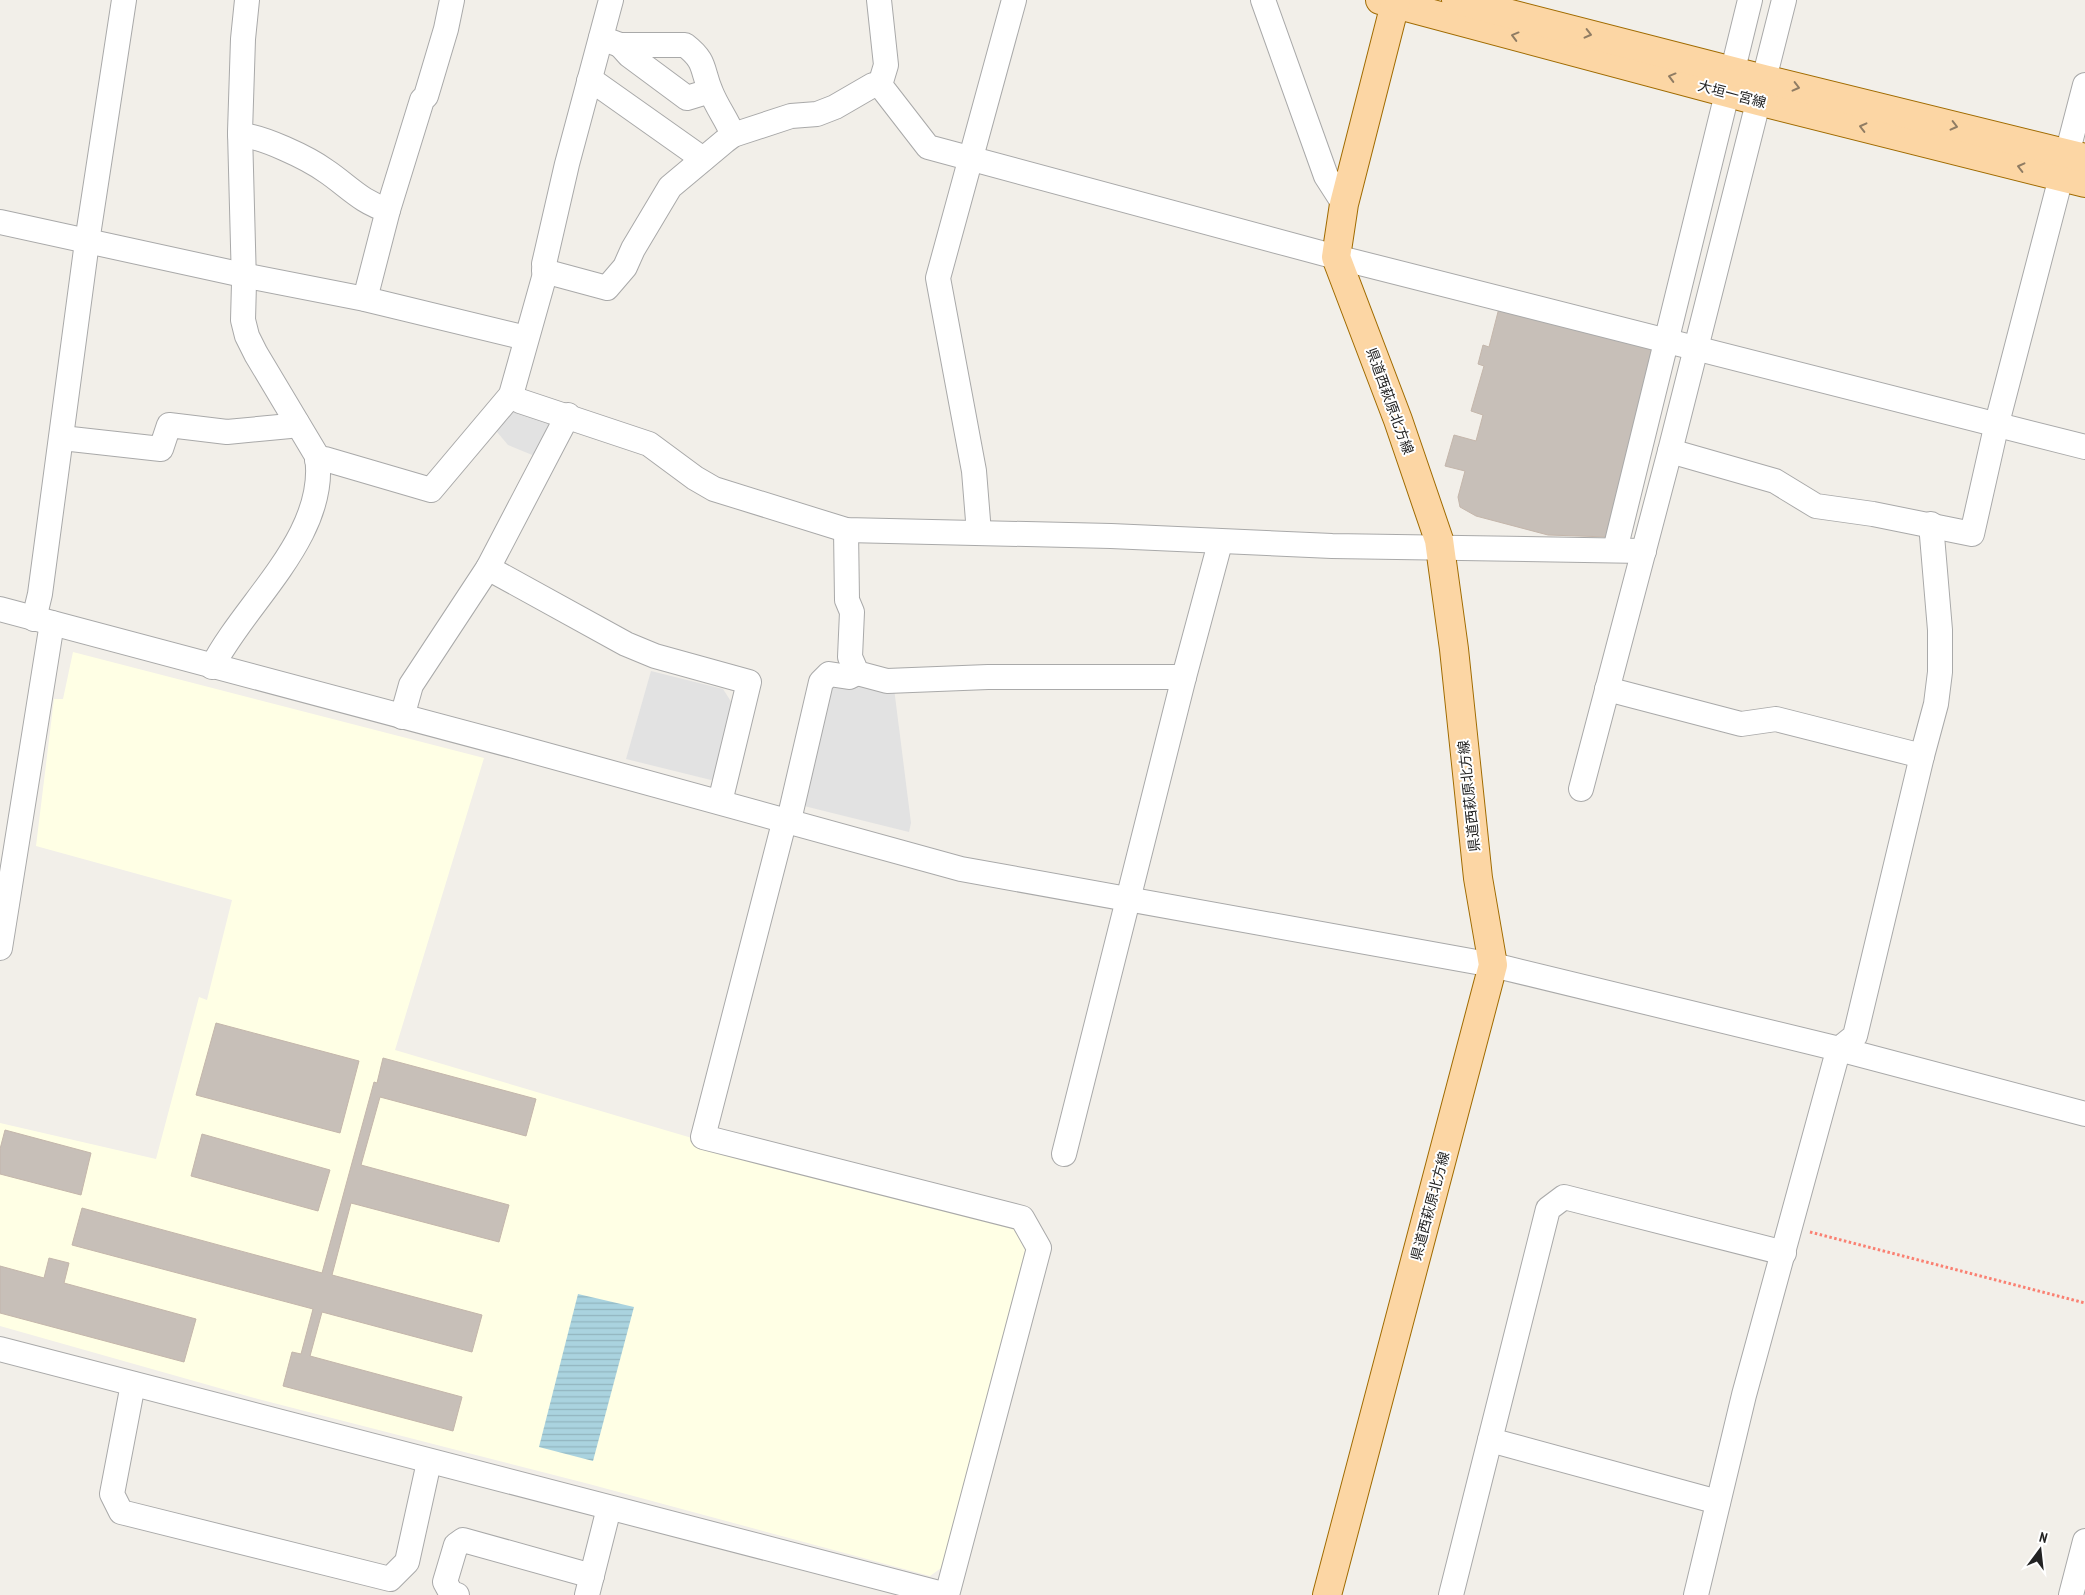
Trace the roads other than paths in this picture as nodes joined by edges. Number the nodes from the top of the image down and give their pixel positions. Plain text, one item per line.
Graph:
1 (124, 0) edge
2 (247, 0) edge
3 (452, 0) edge
4 (611, 0) edge
5 (879, 0) edge
6 (1014, 0) edge
7 (1263, 0) edge
8 (1456, 0) edge
9 (1750, 0) edge
10 (1784, 0) edge
11 (1390, 1) edge
12 (611, 41) junction
13 (589, 81) junction
14 (1729, 81) junction
15 (880, 85) junction
16 (2085, 85) edge
17 (1761, 90) junction
18 (710, 92) junction
19 (240, 135) junction
20 (733, 135) junction
21 (703, 159) junction
22 (972, 159) junction
23 (2074, 168) edge
24 (1344, 204) junction
25 (388, 210) junction
26 (0, 222) edge
27 (87, 242) junction
28 (1336, 257) junction
29 (544, 271) junction
30 (244, 275) junction
31 (365, 298) junction
32 (526, 338) junction
33 (1667, 342) junction
34 (1696, 350) junction
35 (511, 395) junction
36 (568, 415) junction
37 (297, 423) junction
38 (1997, 424) junction
39 (62, 438) junction
40 (2085, 447) edge
41 (1670, 451) junction
42 (317, 460) junction
43 (1930, 524) junction
44 (846, 530) junction
45 (979, 533) junction
46 (1220, 543) junction
47 (1440, 549) junction
48 (1615, 550) junction
49 (1644, 551) junction
50 (488, 568) junction
51 (0, 610) edge
52 (43, 621) junction
53 (212, 668) junction
54 (857, 672) junction
55 (1184, 677) junction
56 (1607, 689) junction
57 (402, 717) junction
58 (1922, 756) junction
59 (1580, 789) dead end
60 (720, 802) junction
61 (787, 820) junction
62 (1129, 899) junction
63 (0, 948) edge
64 (1493, 965) junction
65 (1839, 1049) junction
66 (2085, 1114) edge
67 (1064, 1154) dead end
68 (1784, 1253) junction
69 (0, 1349) edge
70 (132, 1384) junction
71 (1490, 1440) junction
72 (428, 1462) junction
73 (1718, 1502) junction
74 (609, 1508) junction
75 (2085, 1541) edge
76 (590, 1585) edge
77 (457, 1595) edge
78 (947, 1595) edge
79 (1327, 1595) edge
80 (1451, 1595) edge
81 (1696, 1595) edge
82 (2071, 1595) edge

1 - 27 street
2 - 19 street
3 - 25 street
4 - 12 street
5 - 15 street
6 - 22 street
7 - 24 street
8 -> 14 main road, 大垣一宮線
9 - 14 street
10 - 17 street
14 -> 11 main road, 大垣一宮線
11 - 24 main road, 県道西萩原北方線
12 - 13 street
12 - 18 street
12 - 18 street
13 - 21 street
13 - 29 street
14 - 17 main road, 大垣一宮線
14 - 33 street
15 - 20 street
15 - 22 street
16 - 23 street
17 - 23 main road, 大垣一宮線
17 - 34 street
18 - 20 street
19 - 25 street
19 - 30 street
20 - 21 street
21 - 29 street
22 - 28 street
22 - 45 street
23 - 38 street
24 - 28 main road, 県道西萩原北方線
25 - 31 street
26 - 27 street
27 - 30 street
27 - 39 street
28 - 33 street
28 - 47 main road, 県道西萩原北方線
29 - 32 street
30 - 31 street
30 - 37 street
31 - 32 street
32 - 35 street
33 - 34 street
33 - 48 street
34 - 38 street
34 - 41 street
35 - 36 street
35 - 42 street
36 - 44 street
36 - 50 street
37 - 39 street
37 - 42 street
38 - 40 street
38 - 43 street
39 - 52 street
41 - 43 street
41 - 49 street
42 - 53 street
43 - 58 street
44 - 45 street
44 - 54 street
45 - 46 street
46 - 47 street
46 - 55 street
47 - 48 street
47 - 64 main road, 県道西萩原北方線
48 - 49 street
49 - 56 street
50 - 57 street
50 - 60 street
51 - 52 street
52 - 53 street
52 - 63 street
53 - 57 street
54 - 55 street
54 - 61 street
55 - 62 street
56 - 58 street
56 - 59 street
57 - 60 street
58 - 65 street
60 - 61 street
61 - 62 street
61 - 78 street
62 - 64 street
62 - 67 street
64 - 65 street
64 - 79 main road, 県道西萩原北方線
65 - 66 street
65 - 68 street
68 - 71 street
68 - 73 street
69 - 70 street
70 - 72 street
70 - 72 street
71 - 73 street
71 - 80 street
72 - 74 street
73 - 81 street
74 - 76 street
74 - 78 street
75 - 82 street
76 - 77 street

